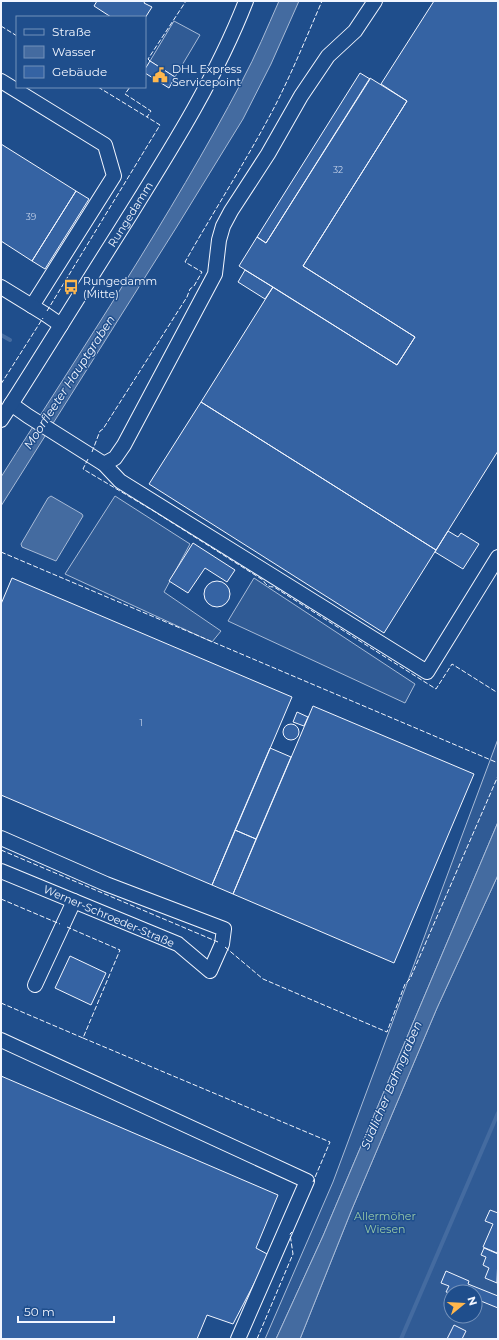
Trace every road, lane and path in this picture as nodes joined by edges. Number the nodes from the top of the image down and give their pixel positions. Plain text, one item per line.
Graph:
1 (246, 1) edge
2 (375, 1) edge
3 (1, 81) edge
4 (1, 287) edge
5 (32, 306) junction
6 (60, 325) junction
7 (11, 404) junction
8 (1, 420) edge
9 (104, 464) junction
10 (498, 557) edge
11 (1, 838) edge
12 (1, 871) edge
13 (74, 901) junction
14 (35, 985) dead end
15 (1, 1040) edge
16 (238, 1339) edge

1 - 6 street, Rungedamm
2 - 9 street
3 - 5 street
4 - 5 street
5 - 6 street
6 - 7 street, Rungedamm
7 - 8 street, Rungedamm
7 - 9 street
9 - 10 street
11 - 13 street, Werner-Schroeder-Straße
12 - 13 street, Werner-Schroeder-Straße
13 - 14 street
15 - 16 street

